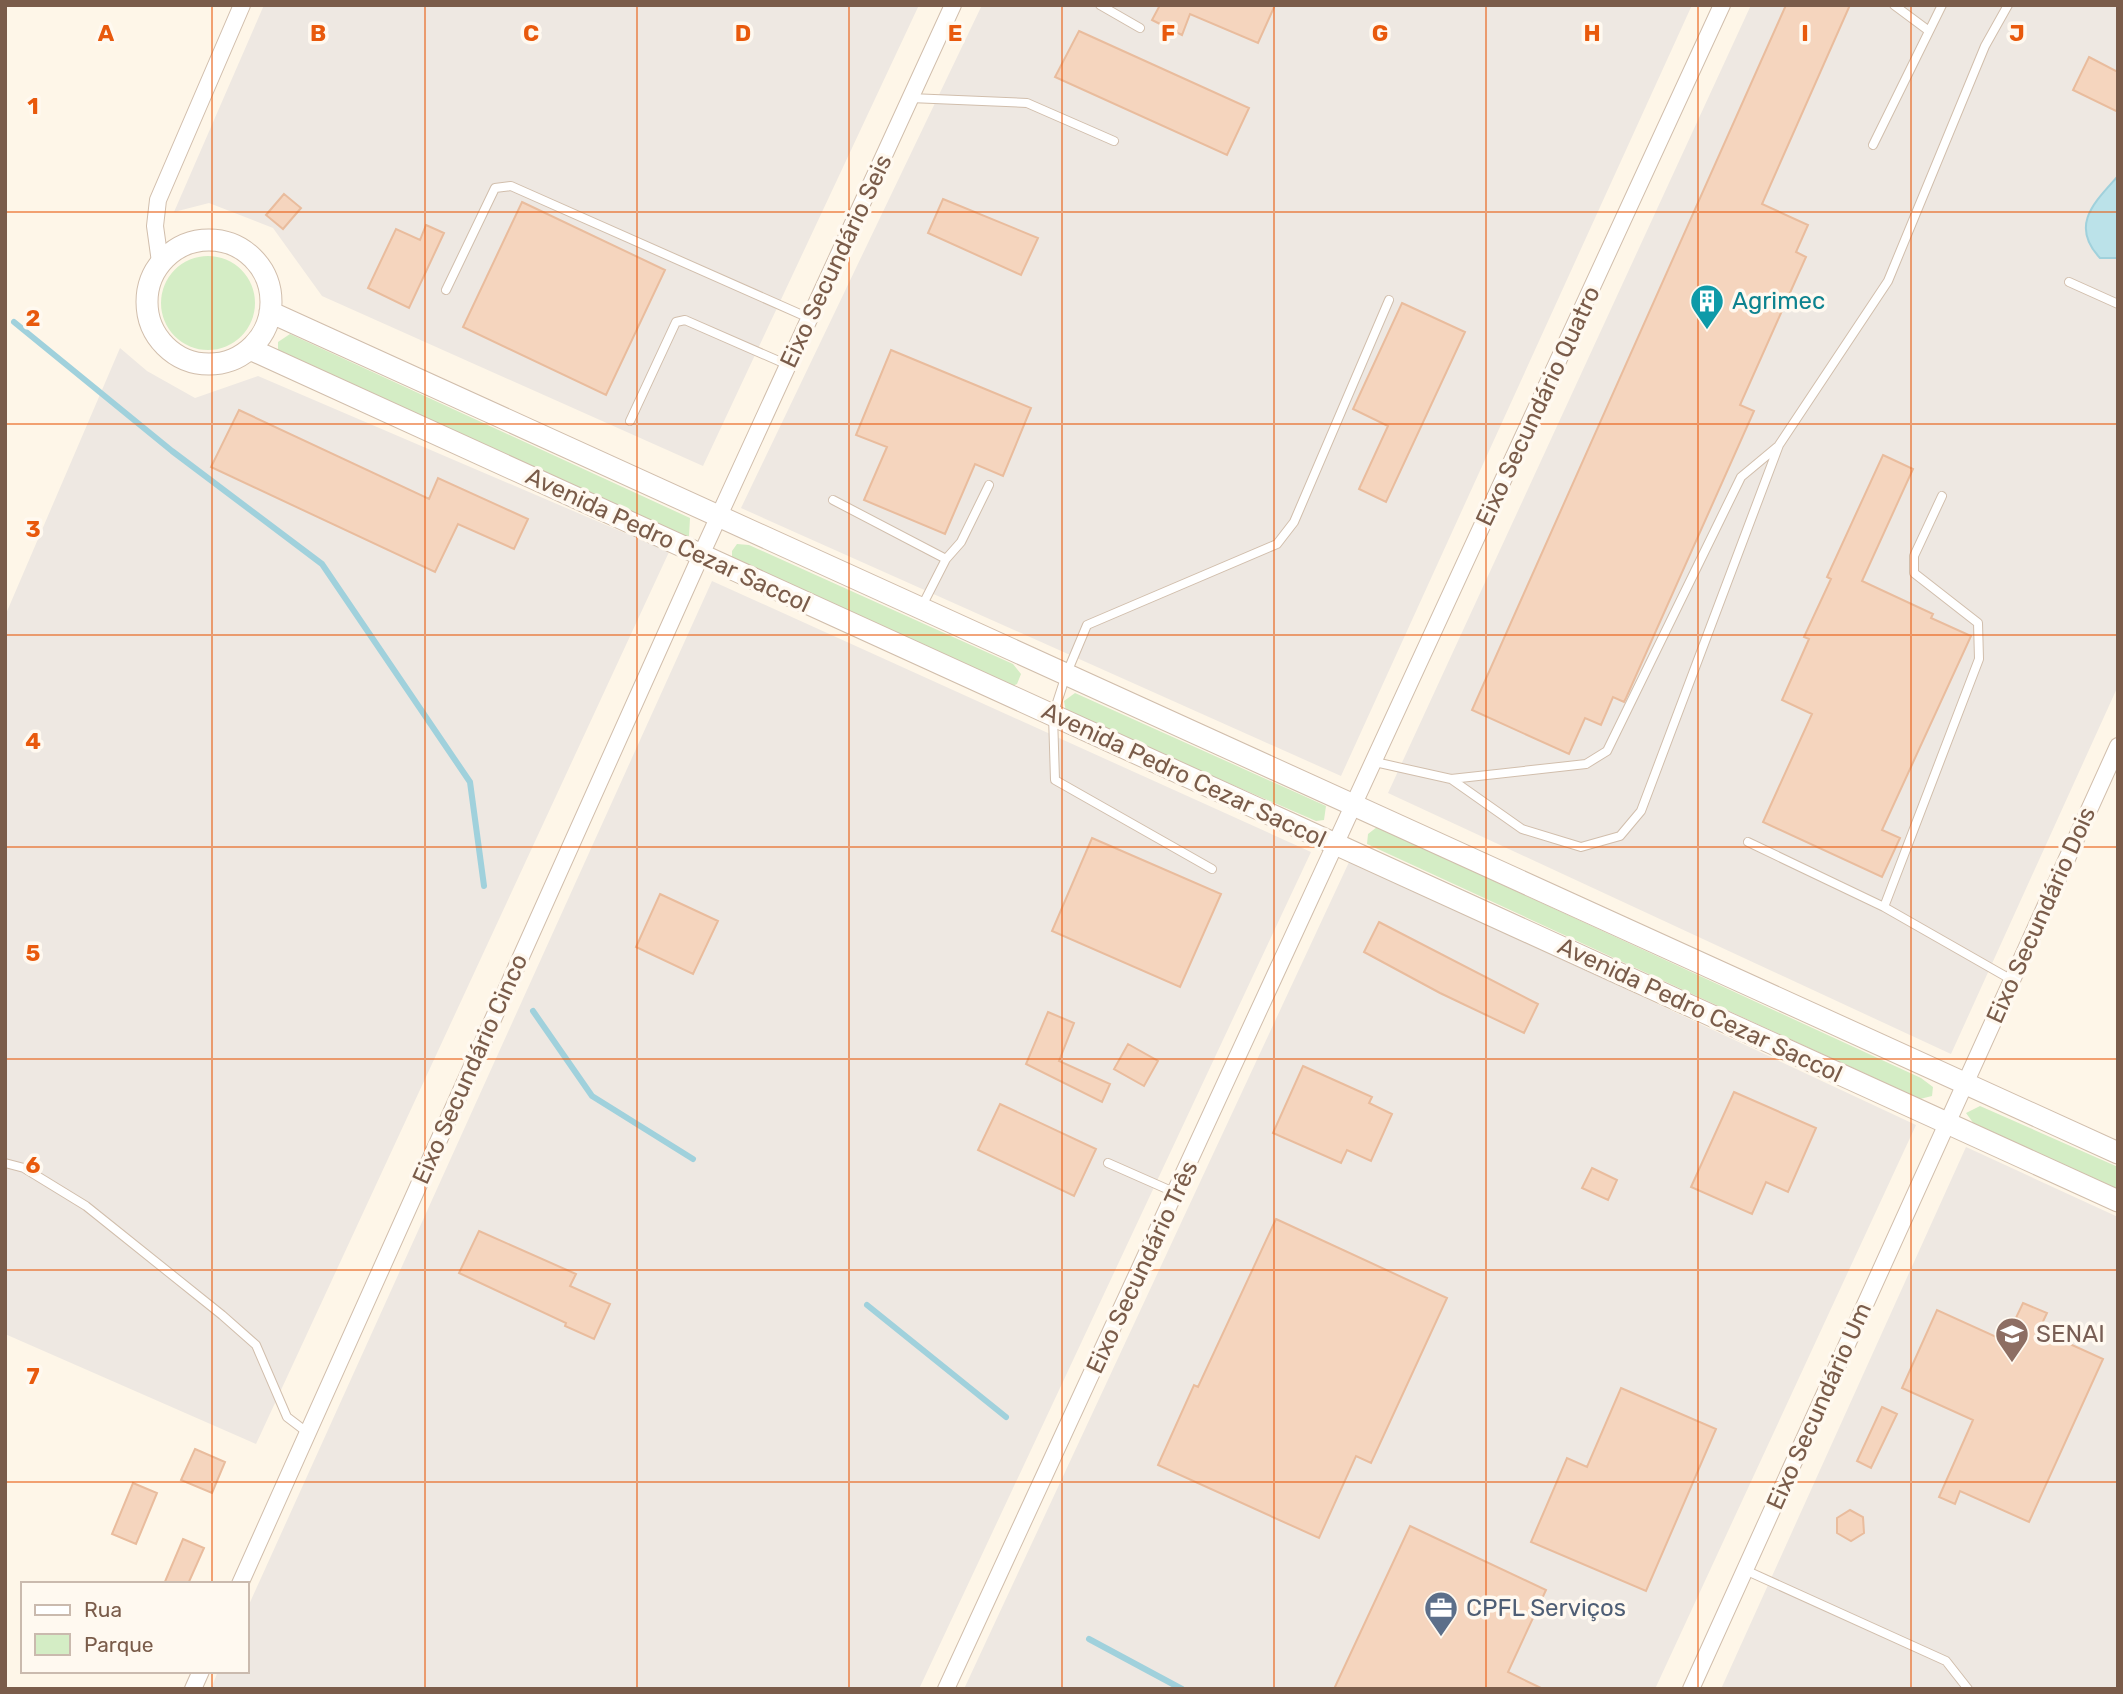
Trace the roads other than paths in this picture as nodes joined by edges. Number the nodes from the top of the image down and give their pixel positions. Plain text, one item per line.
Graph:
1 (242, 5) edge
2 (953, 5) edge
3 (1100, 5) edge
4 (1722, 5) edge
5 (1894, 5) edge
6 (1942, 5) edge
7 (2008, 5) edge
8 (1140, 29) dead end
9 (1929, 31) junction
10 (910, 98) junction
11 (1114, 141) dead end
12 (1873, 145) dead end
13 (160, 262) junction
14 (2069, 282) dead end
15 (446, 290) dead end
16 (1389, 300) dead end
17 (2118, 304) edge
18 (270, 312) junction
19 (809, 318) junction
20 (250, 349) junction
21 (788, 365) junction
22 (630, 421) dead end
23 (1779, 445) junction
24 (989, 485) dead end
25 (1942, 496) dead end
26 (833, 500) dead end
27 (719, 517) junction
28 (701, 555) junction
29 (946, 559) junction
30 (921, 609) junction
31 (1066, 675) junction
32 (1053, 715) junction
33 (2118, 746) edge
34 (1375, 762) junction
35 (1451, 779) junction
36 (1355, 806) junction
37 (1748, 842) dead end
38 (1337, 845) junction
39 (1212, 869) dead end
40 (1884, 907) junction
41 (2012, 980) junction
42 (1965, 1084) junction
43 (1947, 1123) junction
44 (2118, 1153) edge
45 (5, 1163) edge
46 (1108, 1163) dead end
47 (1176, 1193) junction
48 (2118, 1201) edge
49 (308, 1433) junction
50 (1745, 1570) junction
51 (241, 1582) edge
52 (200, 1673) edge
53 (193, 1689) edge
54 (946, 1689) edge
55 (1691, 1689) edge
56 (1968, 1689) edge

1 - 13 street
2 - 10 street, Eixo Secundário Seis
3 - 8 lane
4 - 34 street, Eixo Secundário Quatro
5 - 9 lane
6 - 9 lane
7 - 23 lane
9 - 12 lane
10 - 11 lane
10 - 19 street, Eixo Secundário Seis
13 - 18 street
13 - 20 street
14 - 17 lane
15 - 19 lane
16 - 31 lane
18 - 20 street
18 - 27 street, Avenida Pedro Cezar Saccol
19 - 21 street, Eixo Secundário Seis
20 - 28 street, Avenida Pedro Cezar Saccol
21 - 22 lane
21 - 27 street, Eixo Secundário Seis
23 - 35 lane
23 - 35 lane
24 - 29 lane
25 - 40 lane
26 - 29 lane
27 - 28 street, Eixo Secundário Seis
27 - 30 street, Avenida Pedro Cezar Saccol
28 - 32 street, Avenida Pedro Cezar Saccol
28 - 49 street, Eixo Secundário Cinco
29 - 30 lane
30 - 31 street, Avenida Pedro Cezar Saccol
31 - 32 lane
31 - 36 street, Avenida Pedro Cezar Saccol
32 - 38 street, Avenida Pedro Cezar Saccol
32 - 39 lane
33 - 41 street, Eixo Secundário Dois
34 - 35 lane
34 - 36 street, Eixo Secundário Quatro
36 - 38 street, Eixo Secundário Três
36 - 42 street, Avenida Pedro Cezar Saccol
37 - 40 lane
38 - 43 street, Avenida Pedro Cezar Saccol
38 - 47 street, Eixo Secundário Três
40 - 41 lane
41 - 42 street, Eixo Secundário Dois
42 - 43 street, Eixo Secundário Dois
42 - 44 street, Avenida Pedro Cezar Saccol
43 - 48 street, Avenida Pedro Cezar Saccol
43 - 50 street, Eixo Secundário Um
45 - 49 lane
46 - 47 lane
47 - 54 street, Eixo Secundário Três
49 - 51 street, Eixo Secundário Cinco
50 - 55 street, Eixo Secundário Um
50 - 56 lane
52 - 53 street

